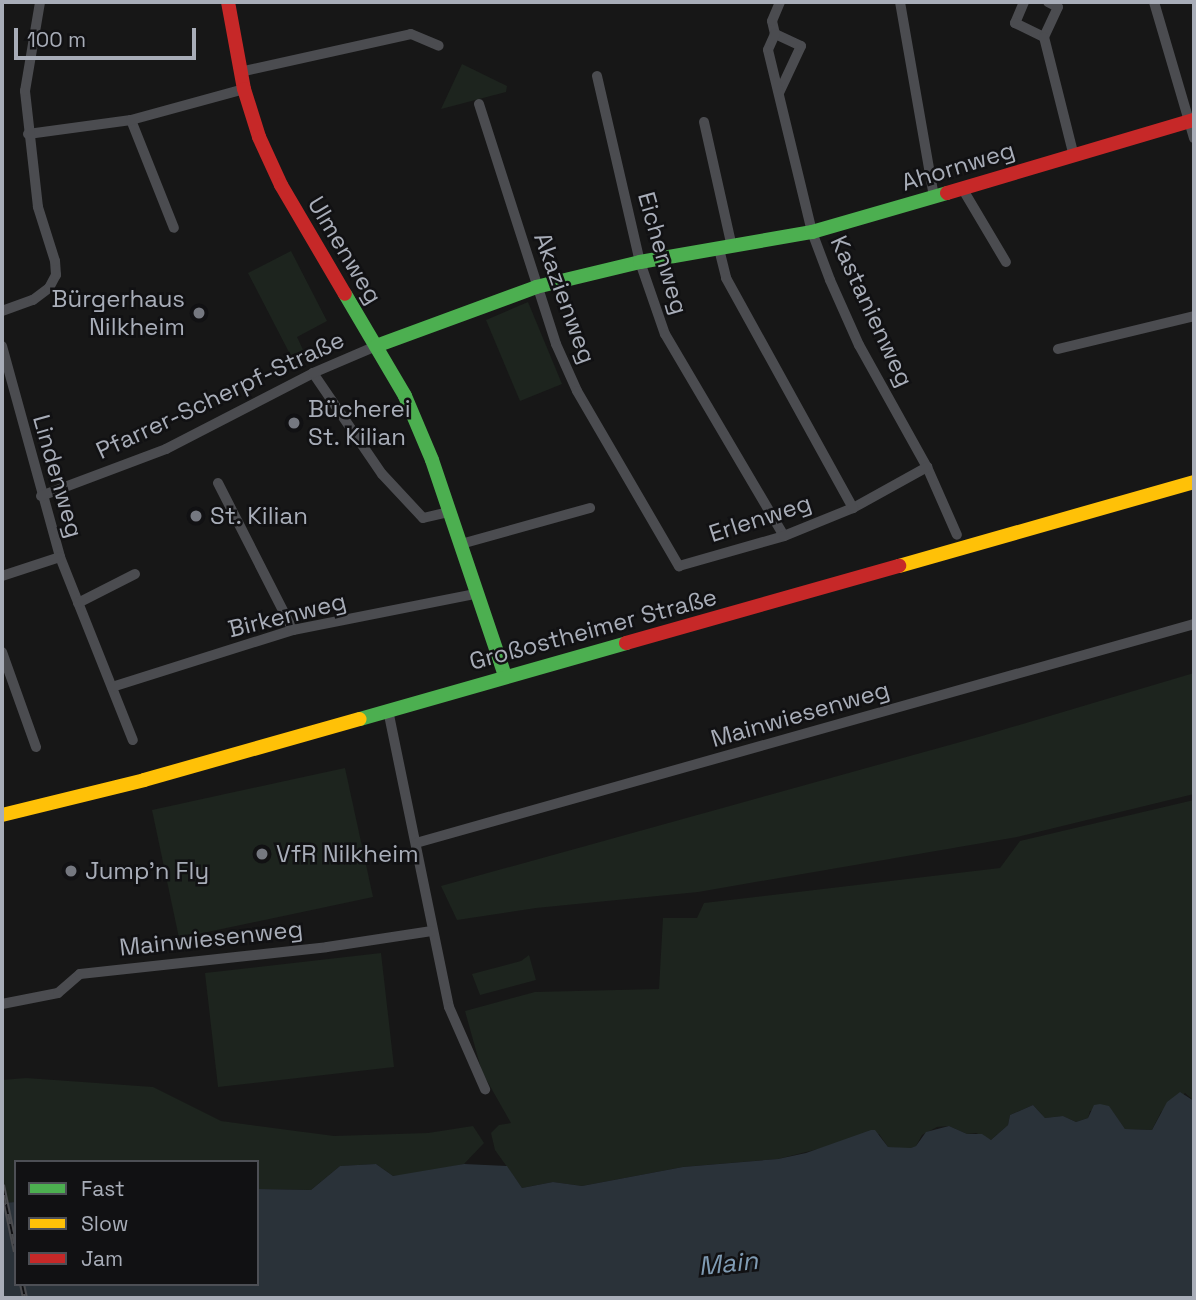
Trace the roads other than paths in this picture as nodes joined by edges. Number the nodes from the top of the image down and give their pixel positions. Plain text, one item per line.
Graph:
1 (40, 2) edge
2 (228, 2) edge
3 (780, 2) edge
4 (900, 2) edge
5 (1024, 2) edge
6 (1048, 2) edge
7 (1153, 2) edge
8 (775, 34) junction
9 (1044, 37) junction
10 (439, 46) dead end
11 (240, 72) junction
12 (597, 76) dead end
13 (244, 89) junction
14 (779, 93) junction
15 (479, 104) dead end
16 (131, 120) junction
17 (1192, 120) edge
18 (704, 122) dead end
19 (28, 134) junction
20 (1194, 138) edge
21 (1074, 156) junction
22 (962, 188) junction
23 (934, 197) junction
24 (174, 228) dead end
25 (812, 232) junction
26 (726, 248) junction
27 (640, 262) junction
28 (1006, 262) dead end
29 (536, 287) junction
30 (2, 311) edge
31 (1194, 316) edge
32 (2, 346) edge
33 (376, 346) junction
34 (1058, 349) dead end
35 (3, 360) edge
36 (313, 373) junction
37 (927, 467) junction
38 (218, 482) dead end
39 (1194, 482) edge
40 (637, 494) joint
41 (41, 496) junction
42 (590, 508) dead end
43 (853, 508) junction
44 (450, 512) junction
45 (957, 535) dead end
46 (785, 536) junction
47 (461, 544) junction
48 (60, 557) junction
49 (135, 574) dead end
50 (2, 576) edge
51 (475, 594) junction
52 (78, 603) junction
53 (1194, 624) edge
54 (293, 629) junction
55 (2, 652) edge
56 (505, 676) junction
57 (112, 687) junction
58 (388, 710) junction
59 (133, 740) dead end
60 (36, 747) dead end
61 (2, 815) edge
62 (416, 843) junction
63 (432, 931) junction
64 (2, 1004) edge
65 (485, 1089) dead end

1 - 19 street
2 - 11 street, Ulmenweg
3 - 8 street, Kastanienweg
4 - 23 street
5 - 9 street
6 - 9 street
7 - 17 street
8 - 14 street, Kastanienweg
8 - 14 street
9 - 21 street
10 - 11 street
11 - 13 street, Ulmenweg
12 - 27 street, Eichenweg
13 - 16 street
13 - 33 street, Ulmenweg
14 - 25 street, Kastanienweg
15 - 29 street, Akazienweg
16 - 19 street
16 - 24 street
17 - 20 street
17 - 21 street, Ahornweg
18 - 26 street
19 - 30 street
21 - 22 street, Ahornweg
22 - 23 street, Ahornweg
22 - 28 street
23 - 25 street, Ahornweg
25 - 26 street, Ahornweg
25 - 37 street, Kastanienweg
26 - 27 street, Ahornweg
26 - 43 street
27 - 29 street, Ahornweg
27 - 46 street, Eichenweg
29 - 33 street, Ahornweg
29 - 40 street, Akazienweg
31 - 34 street
32 - 35 street, Lindenweg
33 - 36 street, Pfarrer-Scherpf-Straße
33 - 44 street, Ulmenweg
35 - 41 street, Lindenweg
36 - 41 street, Pfarrer-Scherpf-Straße
36 - 44 street
37 - 43 street, Erlenweg
37 - 45 street, Kastanienweg
38 - 54 street
39 - 56 street, Großostheimer Straße
40 - 46 street, Erlenweg
41 - 48 street, Lindenweg
42 - 47 street
43 - 46 street, Erlenweg
44 - 47 street, Ulmenweg
47 - 51 street, Ulmenweg
48 - 50 street
48 - 52 street, Lindenweg
49 - 52 street
51 - 54 street, Birkenweg
51 - 56 street, Ulmenweg
52 - 57 street, Lindenweg
53 - 62 street, Mainwiesenweg
54 - 57 street, Birkenweg
55 - 60 street
56 - 58 street, Großostheimer Straße
57 - 59 street, Lindenweg
58 - 61 street, Großostheimer Straße
58 - 62 street
62 - 63 street
63 - 64 street, Mainwiesenweg
63 - 65 street

